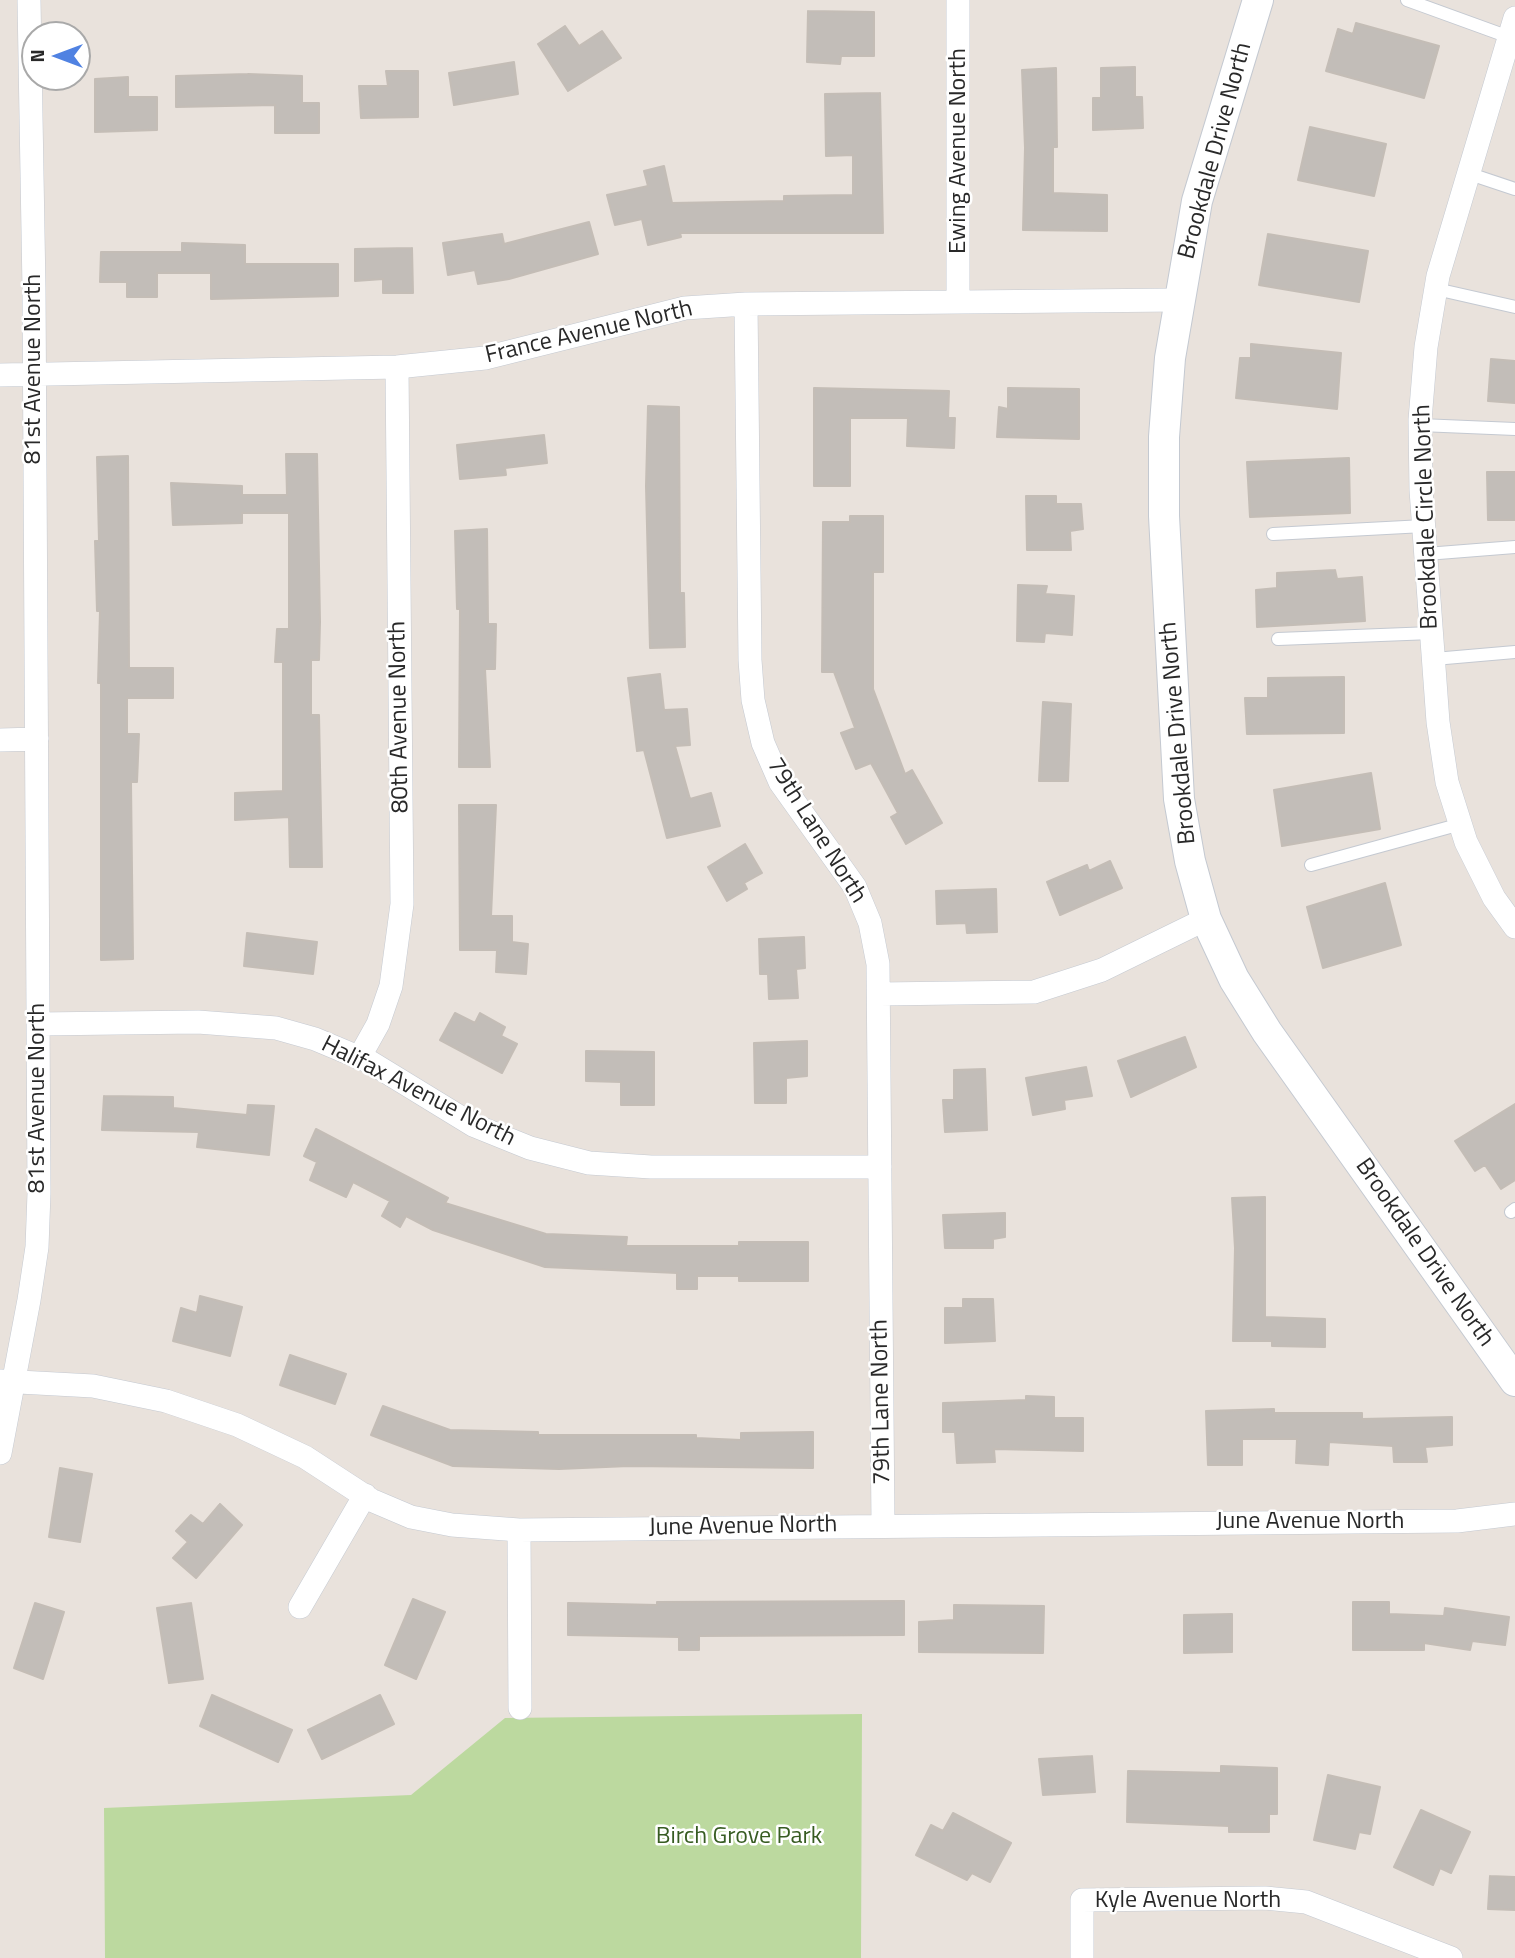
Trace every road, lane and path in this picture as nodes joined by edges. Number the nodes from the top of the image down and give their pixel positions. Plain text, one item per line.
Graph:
1 (30, 0) edge
2 (958, 0) edge
3 (1258, 0) edge
4 (1407, 0) edge
5 (1512, 28) edge
6 (1507, 71) edge
7 (1467, 173) junction
8 (1515, 189) edge
9 (1436, 289) junction
10 (1179, 300) junction
11 (958, 302) junction
12 (746, 304) junction
13 (1515, 307) edge
14 (397, 368) junction
15 (0, 375) edge
16 (34, 375) junction
17 (1420, 425) junction
18 (1515, 429) edge
19 (1424, 526) junction
20 (1273, 534) dead end
21 (1515, 547) edge
22 (1426, 554) junction
23 (1432, 633) junction
24 (1279, 639) dead end
25 (1515, 652) edge
26 (1434, 659) junction
27 (37, 739) junction
28 (0, 740) edge
29 (1461, 824) junction
30 (1311, 865) dead end
31 (1206, 919) junction
32 (1515, 928) edge
33 (880, 994) junction
34 (39, 1024) junction
35 (359, 1058) junction
36 (880, 1167) junction
37 (7, 1380) edge
38 (1515, 1381) edge
39 (0, 1453) edge
40 (365, 1495) junction
41 (1515, 1514) edge
42 (883, 1525) junction
43 (519, 1530) junction
44 (300, 1607) dead end
45 (520, 1708) dead end
46 (1082, 1958) edge
47 (1451, 1958) edge

1 - 16 street, 81st Avenue North
2 - 11 street, Ewing Avenue North
3 - 10 street, Brookdale Drive North
4 - 5 lane
5 - 6 street, Brookdale Circle North
6 - 7 street, Brookdale Circle North
7 - 8 lane
7 - 9 street, Brookdale Circle North
9 - 13 lane
9 - 17 street, Brookdale Circle North
10 - 11 street, France Avenue North
10 - 31 street, Brookdale Drive North
11 - 12 street, France Avenue North
12 - 14 street, France Avenue North
12 - 33 street, 79th Lane North
14 - 16 street, France Avenue North
14 - 35 street, 80th Avenue North
15 - 16 street, France Avenue North
16 - 27 street, 81st Avenue North
17 - 18 lane
17 - 19 street, Brookdale Circle North
19 - 20 lane
19 - 22 street, Brookdale Circle North
21 - 22 lane
22 - 23 street, Brookdale Circle North
23 - 24 lane
23 - 26 street, Brookdale Circle North
25 - 26 lane
26 - 29 street, Brookdale Circle North
27 - 28 street
27 - 34 street, 81st Avenue North
29 - 30 lane
29 - 32 street, Brookdale Circle North
31 - 33 street
31 - 38 street, Brookdale Drive North
33 - 36 street, 79th Lane North
34 - 35 street, Halifax Avenue North
34 - 37 street, 81st Avenue North
35 - 36 street, Halifax Avenue North
36 - 42 street, 79th Lane North
37 - 39 street, 81st Avenue North
37 - 40 street, June Avenue North
40 - 43 street, June Avenue North
40 - 44 street
41 - 42 street, June Avenue North
42 - 43 street, June Avenue North
43 - 45 street
46 - 47 street, Kyle Avenue North

